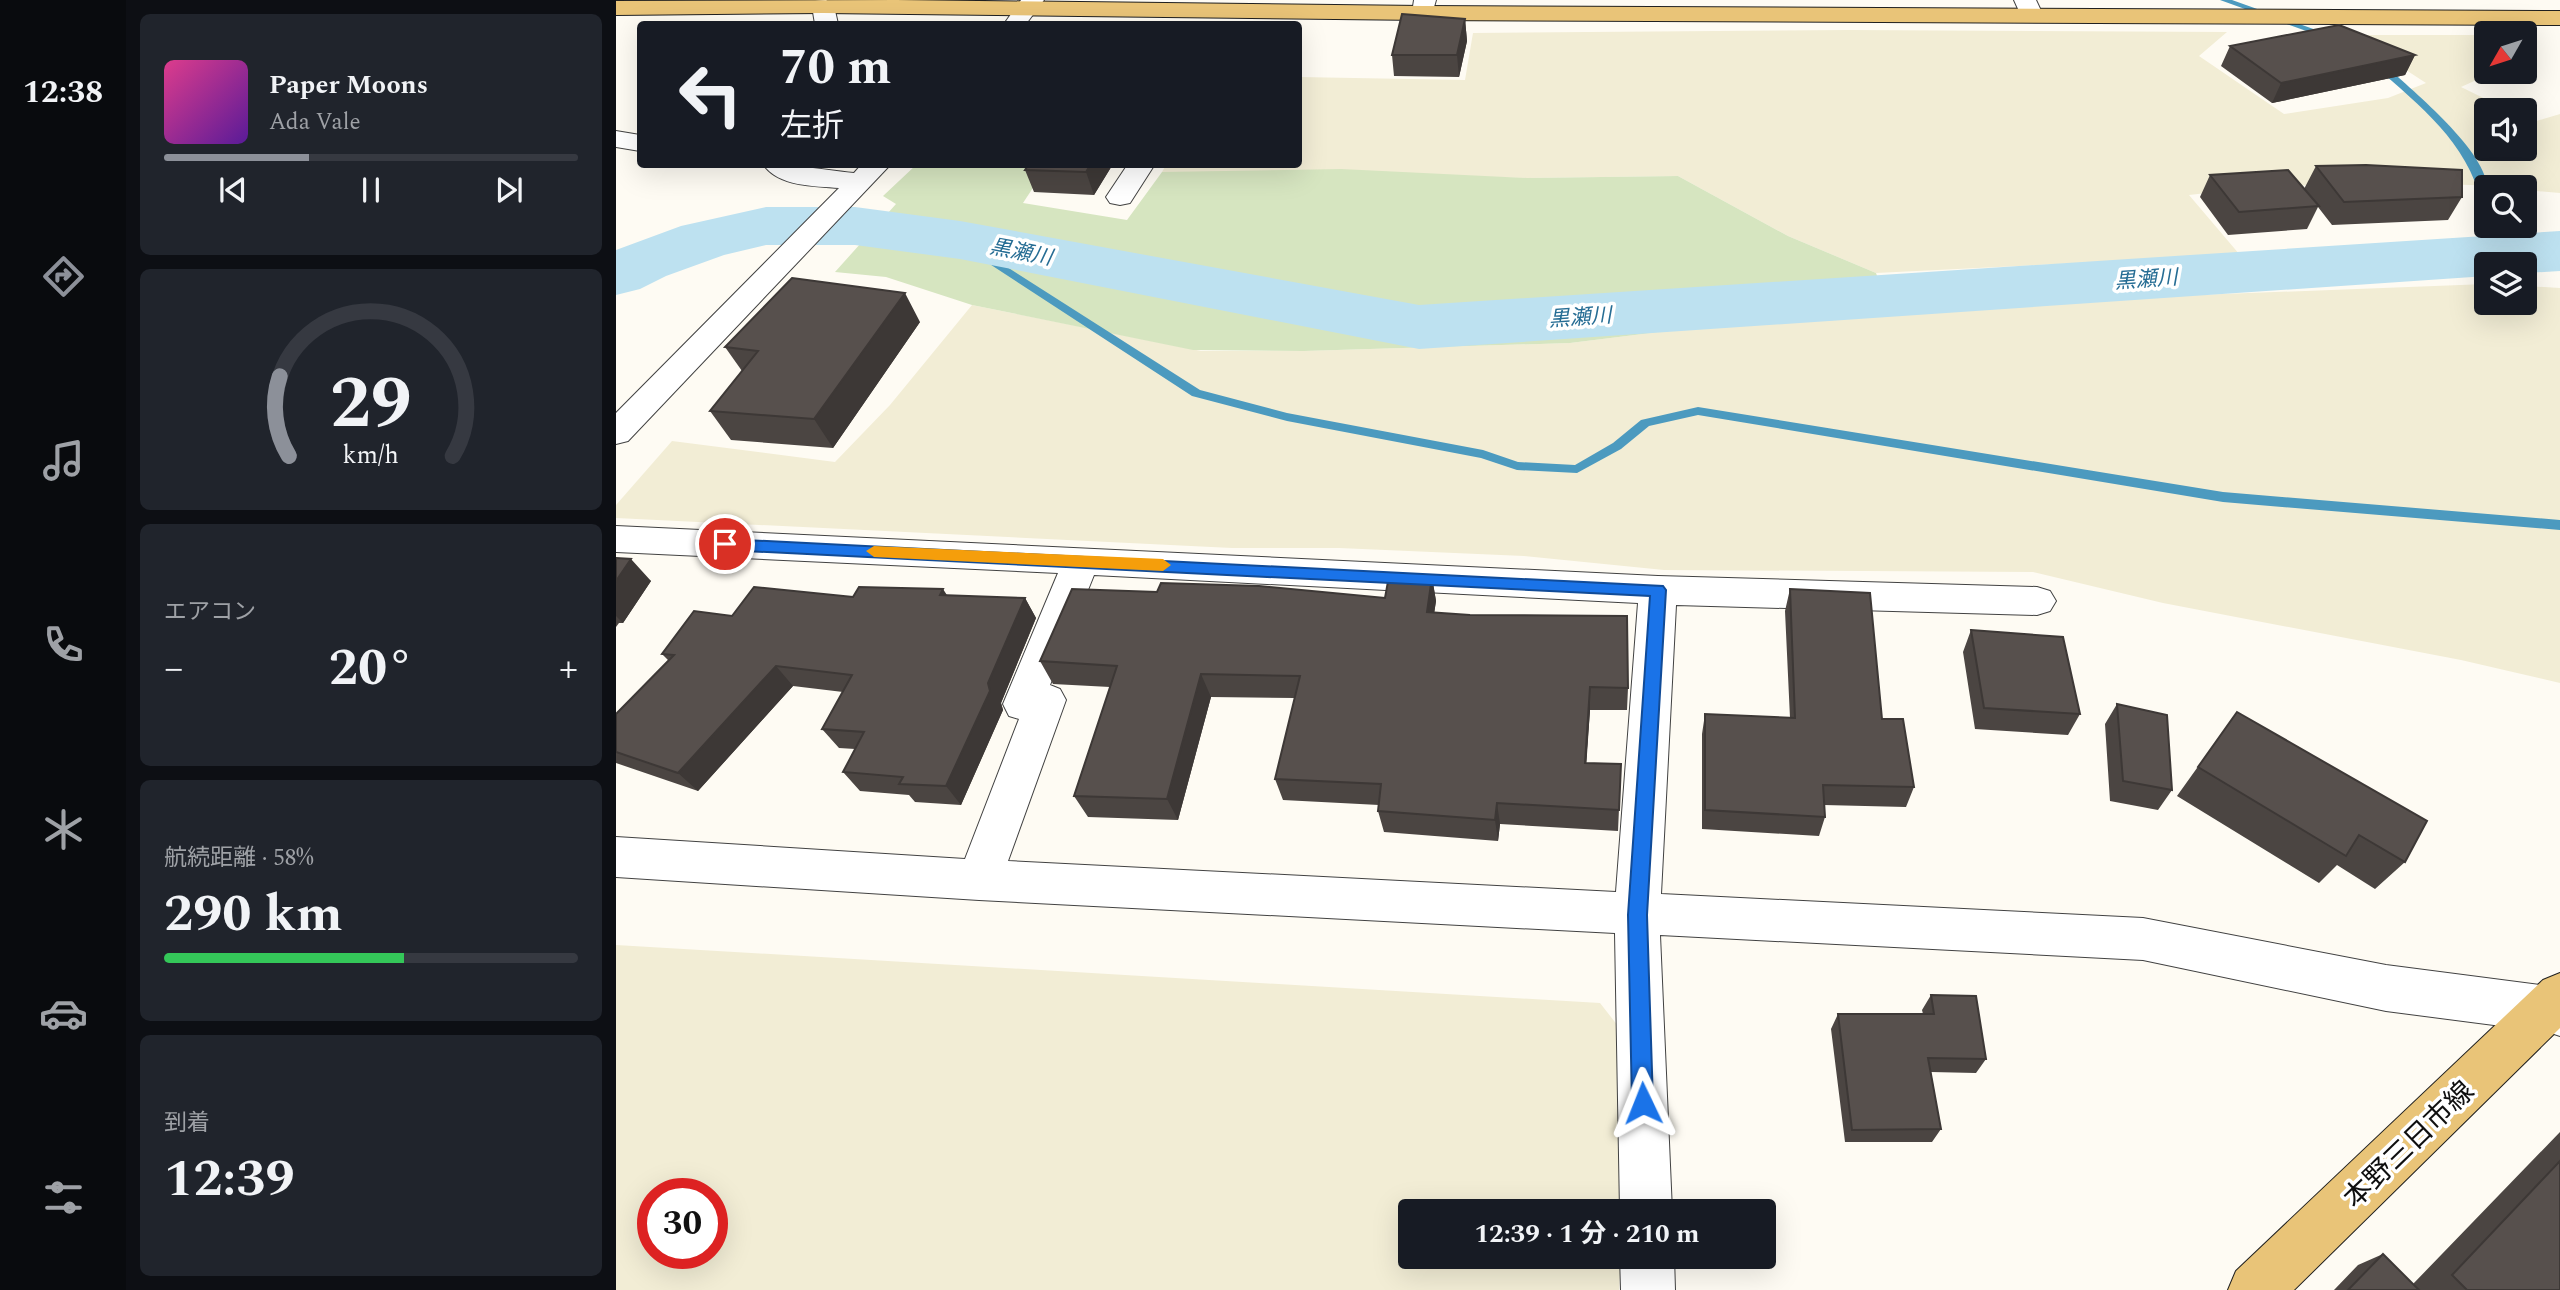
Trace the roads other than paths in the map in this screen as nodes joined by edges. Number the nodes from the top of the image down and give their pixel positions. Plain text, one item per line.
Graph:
1 (881, 3) edge
2 (1424, 6) edge
3 (2028, 7) edge
4 (616, 8) edge
5 (1025, 11) edge
6 (825, 15) edge
7 (2560, 18) edge
8 (616, 139) edge
9 (637, 142) edge
10 (784, 168) edge
11 (1139, 168) edge
12 (861, 182) edge
13 (1120, 197) dead end
14 (616, 433) edge
15 (616, 540) edge
16 (1081, 561) junction
17 (1658, 590) junction
18 (2037, 601) dead end
19 (616, 857) edge
20 (979, 880) junction
21 (1637, 915) junction
22 (2556, 1006) edge
23 (1646, 1199) edge
24 (1647, 1269) edge
25 (1648, 1290) edge
26 (2255, 1290) edge

1 - 5 main road
1 - 6 main road
2 - 3 main road
2 - 5 main road
3 - 7 main road
4 - 6 main road
8 - 9 street
10 - 12 street
11 - 13 street
12 - 14 street
15 - 16 street
16 - 17 street
16 - 20 street
17 - 18 street
17 - 21 street
19 - 20 street
20 - 21 street
21 - 22 street
21 - 23 street
22 - 26 main road, 本野三日市線
24 - 25 street

